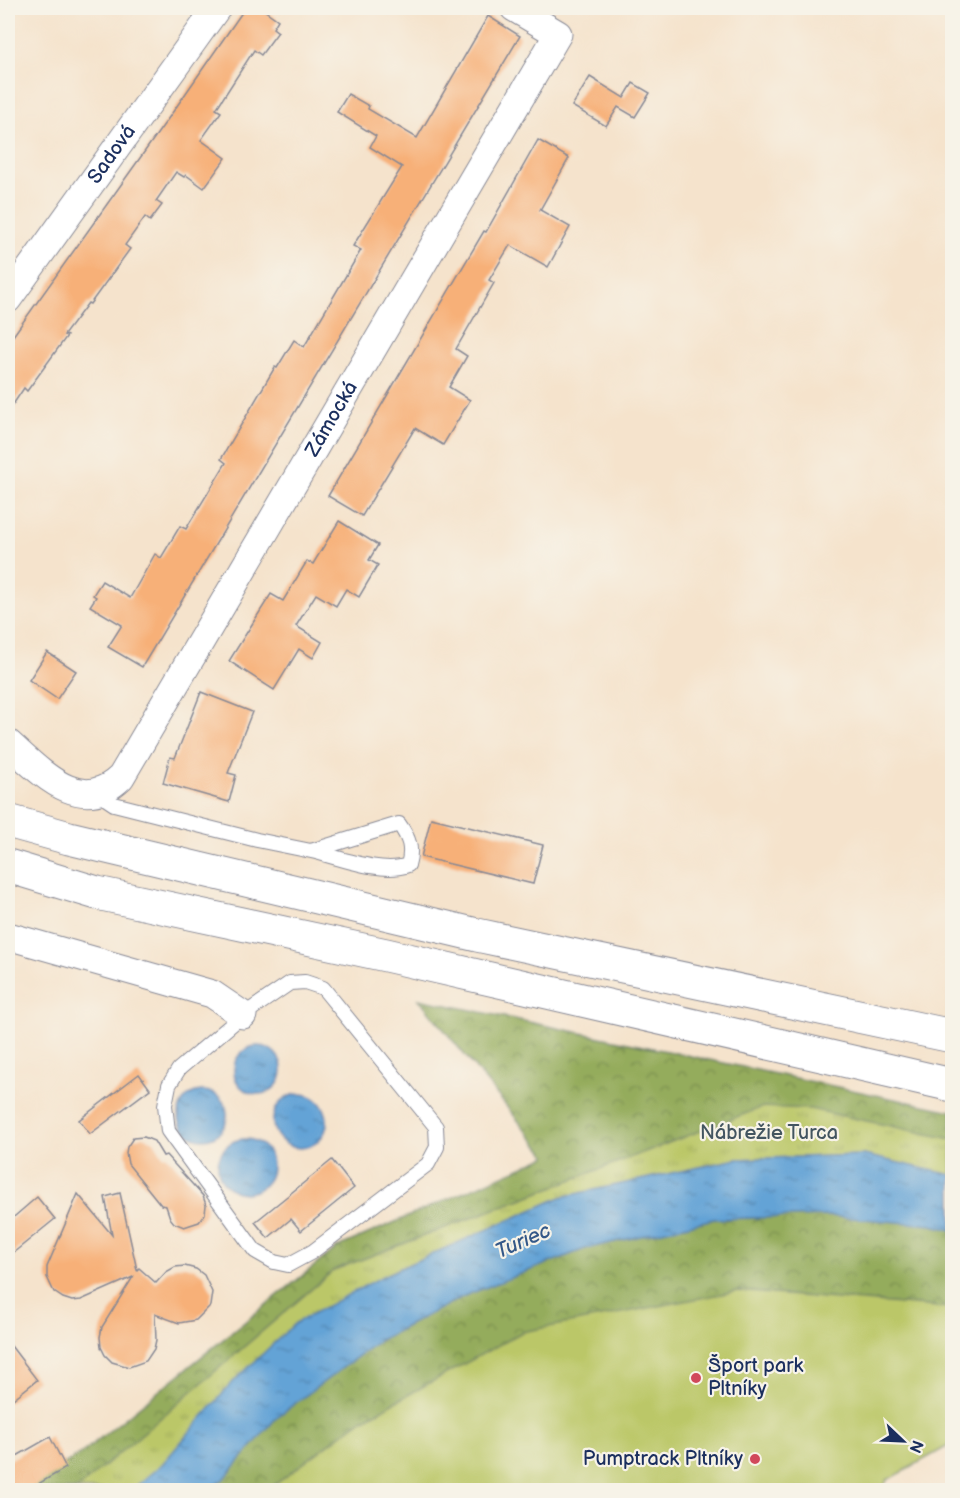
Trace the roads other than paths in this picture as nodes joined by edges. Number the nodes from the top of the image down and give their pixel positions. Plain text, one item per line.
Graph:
1 (216, 8) edge
2 (514, 8) edge
3 (8, 299) edge
4 (8, 743) edge
5 (96, 792) junction
6 (8, 821) edge
7 (311, 850) junction
8 (8, 866) edge
9 (8, 936) edge
10 (243, 1015) junction
11 (952, 1036) edge
12 (952, 1084) edge

1 - 3 street, Sadová
2 - 5 street, Zámocká
4 - 5 street
5 - 7 lane
6 - 11 main road
7 - 7 lane
8 - 12 main road
9 - 10 street
10 - 10 lane

